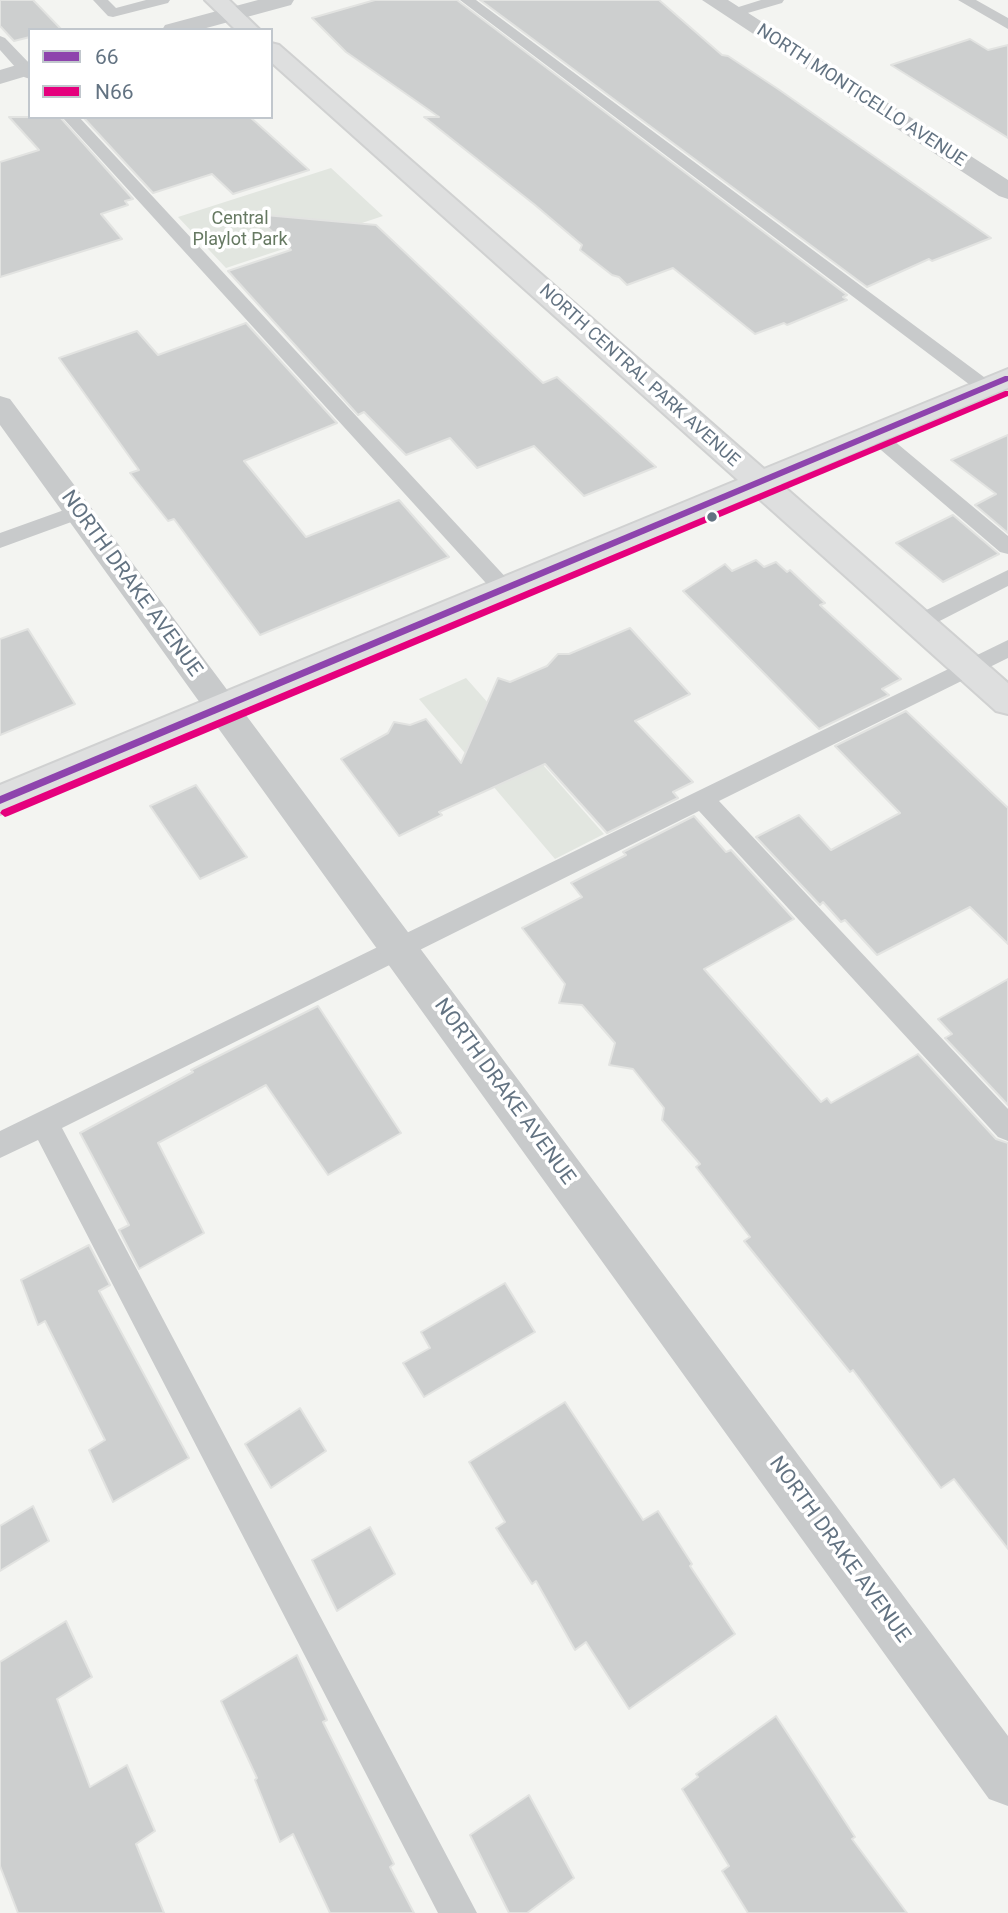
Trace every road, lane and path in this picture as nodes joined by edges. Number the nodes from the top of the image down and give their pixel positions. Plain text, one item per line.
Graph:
1 (100, 0) edge
2 (163, 0) edge
3 (283, 0) edge
4 (467, 0) edge
5 (713, 0) edge
6 (777, 0) edge
7 (965, 0) edge
8 (223, 7) edge
9 (734, 13) junction
10 (1008, 24) edge
11 (177, 28) edge
12 (247, 28) edge
13 (0, 41) edge
14 (273, 52) edge
15 (28, 71) edge
16 (0, 76) edge
17 (72, 119) edge
18 (1008, 191) edge
19 (996, 382) edge
20 (0, 405) edge
21 (874, 433) junction
22 (758, 482) junction
23 (78, 512) junction
24 (0, 541) edge
25 (1008, 547) edge
26 (1008, 578) edge
27 (503, 588) junction
28 (918, 623) junction
29 (1008, 648) edge
30 (969, 667) junction
31 (1008, 702) edge
32 (221, 707) junction
33 (702, 799) junction
34 (0, 800) edge
35 (399, 948) junction
36 (44, 1123) junction
37 (1008, 1128) edge
38 (0, 1145) edge
39 (1008, 1780) edge
40 (458, 1913) edge

1 - 2 lane
3 - 8 street
4 - 19 lane
5 - 9 street, NORTH MONTICELLO AVENUE
6 - 9 lane
7 - 10 lane
8 - 11 street
8 - 12 street
9 - 18 street, NORTH MONTICELLO AVENUE
13 - 15 lane
14 - 22 street, NORTH CENTRAL PARK AVENUE
15 - 16 street
17 - 27 lane
19 - 21 street
20 - 23 street, NORTH DRAKE AVENUE
21 - 22 street
21 - 25 lane
22 - 27 street
22 - 28 street, NORTH CENTRAL PARK AVENUE
23 - 24 lane
23 - 32 street, NORTH DRAKE AVENUE
26 - 28 lane
27 - 32 street
28 - 30 street, NORTH CENTRAL PARK AVENUE
29 - 30 lane
30 - 31 street, NORTH CENTRAL PARK AVENUE
30 - 33 lane
32 - 34 street
32 - 35 street, NORTH DRAKE AVENUE
33 - 35 lane
33 - 37 lane
35 - 36 lane
35 - 39 street, NORTH DRAKE AVENUE
36 - 38 lane
36 - 40 lane

